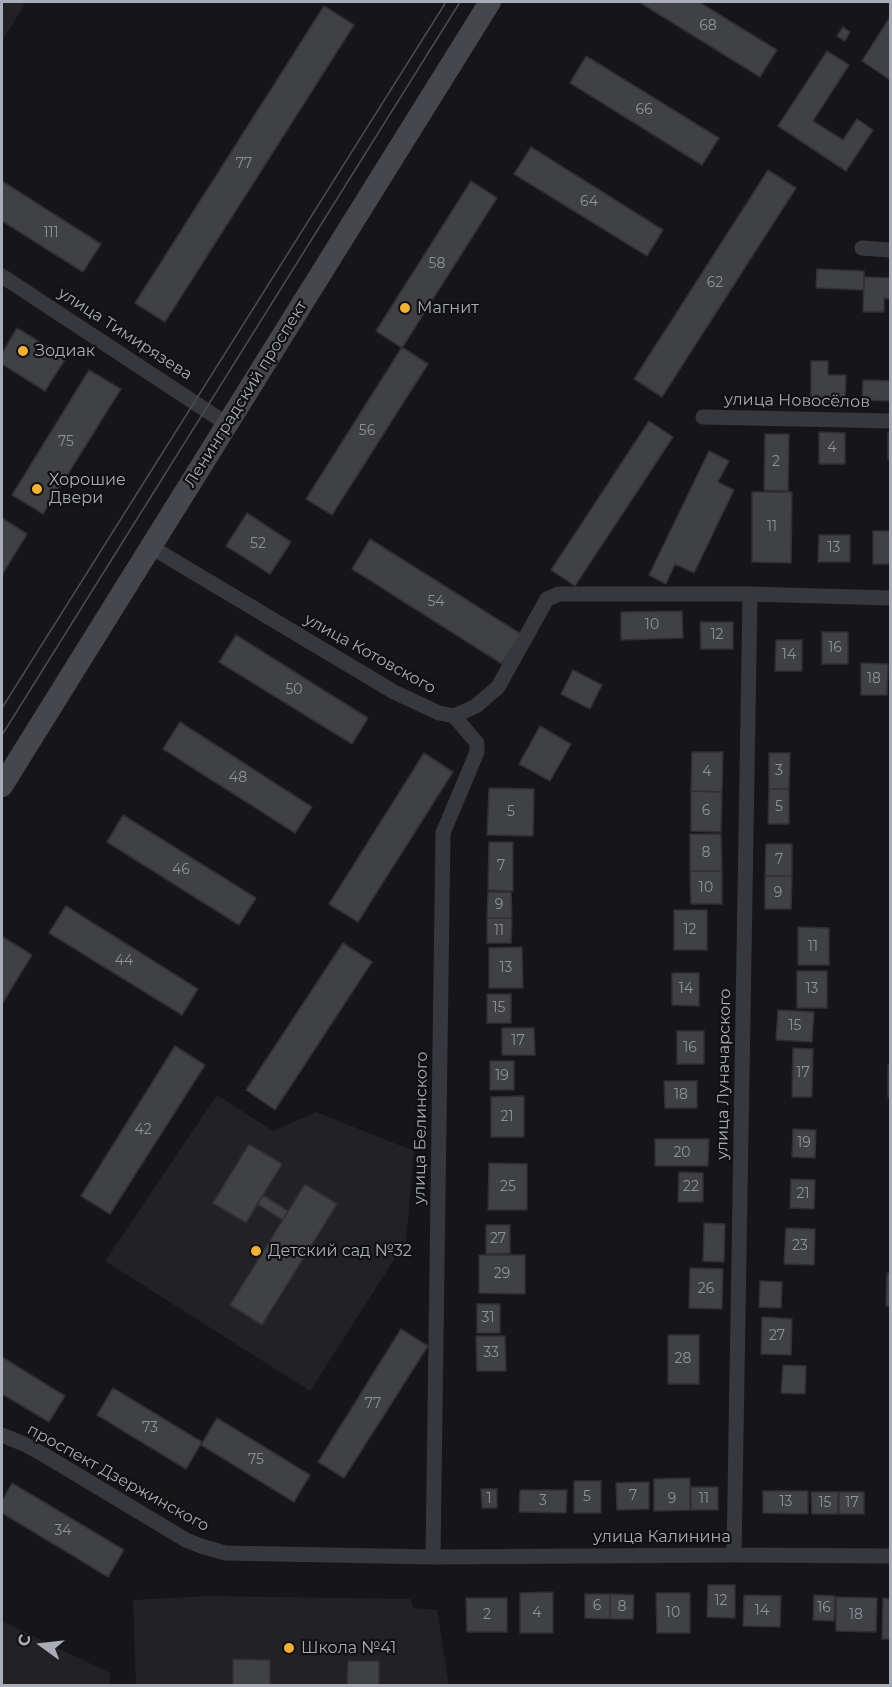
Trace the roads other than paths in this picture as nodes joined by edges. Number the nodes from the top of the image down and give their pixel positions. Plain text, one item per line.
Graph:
1 (490, 2) edge
2 (862, 248) dead end
3 (891, 250) edge
4 (2, 276) edge
5 (703, 417) dead end
6 (891, 421) edge
7 (227, 424) junction
8 (151, 547) junction
9 (750, 594) junction
10 (891, 598) edge
11 (454, 716) junction
12 (2, 786) edge
13 (2, 1436) edge
14 (734, 1555) junction
15 (891, 1556) edge
16 (434, 1557) junction

1 - 7 main road, Ленинградский проспект
2 - 3 street
4 - 7 street, улица Тимирязева
5 - 6 street, улица Новосёлов
7 - 8 main road, Ленинградский проспект
8 - 11 street, улица Котовского
8 - 12 main road, Ленинградский проспект
9 - 10 street
9 - 11 street
9 - 14 street, улица Луначарского
11 - 16 street, улица Белинского
13 - 16 street, проспект Дзержинского
14 - 15 street, улица Калинина
14 - 16 street, улица Калинина

